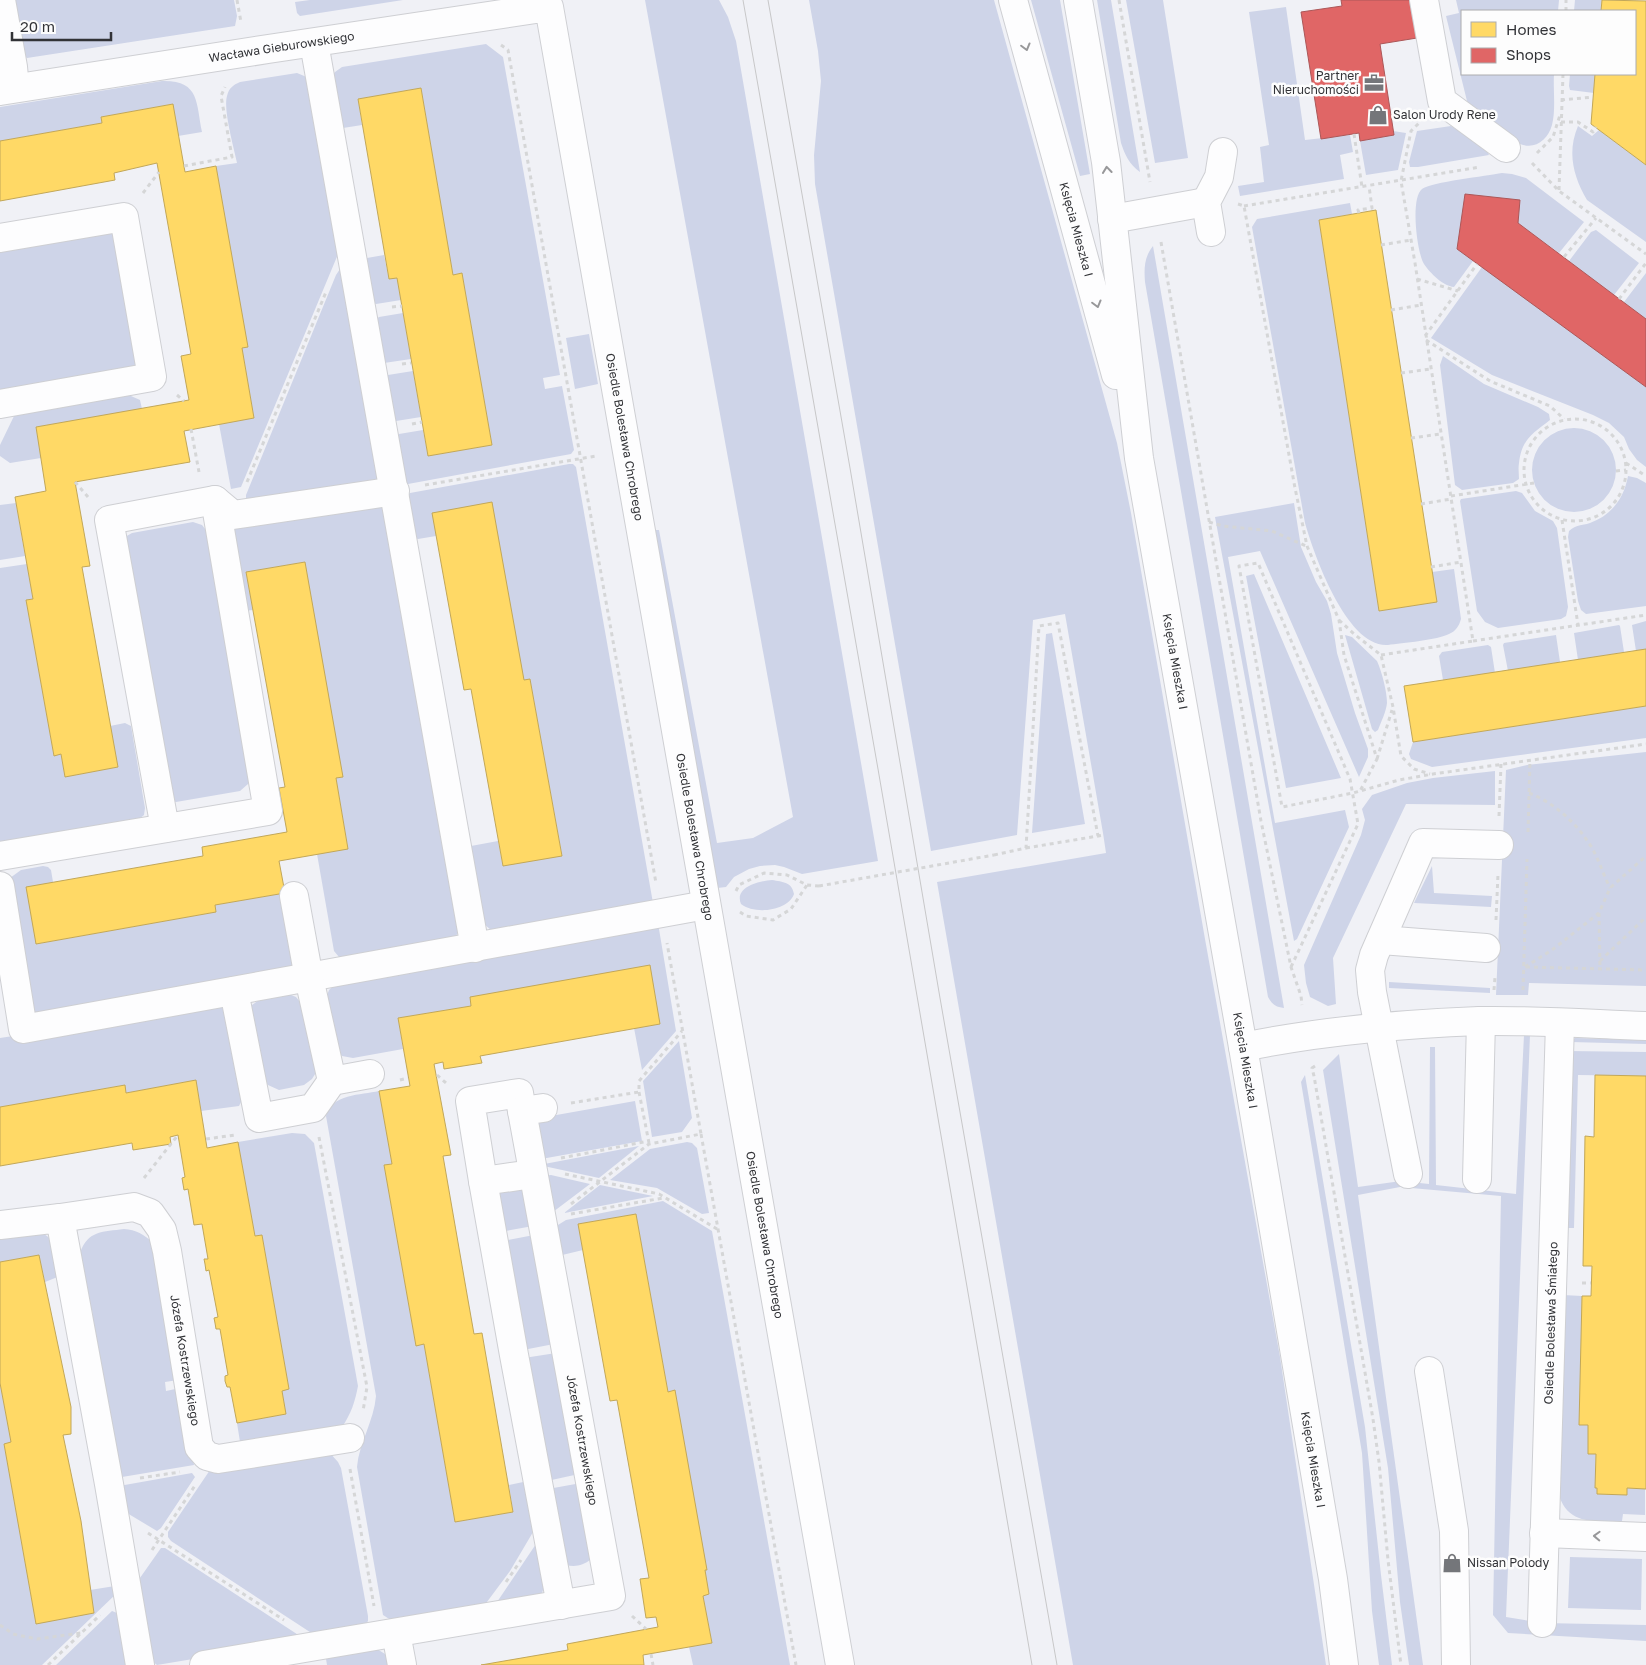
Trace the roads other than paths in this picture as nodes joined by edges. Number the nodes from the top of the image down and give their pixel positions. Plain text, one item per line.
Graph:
1 (1, 0) edge
2 (1013, 0) edge
3 (1078, 0) edge
4 (1424, 0) edge
5 (548, 7) joint
6 (314, 43) junction
7 (7, 90) edge
8 (1223, 152) dead end
9 (1508, 157) road end
10 (1060, 173) junction
11 (1206, 202) junction
12 (1112, 219) junction
13 (1211, 232) dead end
14 (0, 238) edge
15 (0, 404) edge
16 (1139, 458) junction
17 (394, 491) junction
18 (217, 506) junction
19 (165, 828) junction
20 (1499, 845) road end
21 (0, 856) edge
22 (0, 886) edge
23 (294, 896) dead end
24 (718, 904) junction
25 (1381, 940) junction
26 (475, 948) junction
27 (1491, 959) road end
28 (309, 978) junction
29 (234, 991) junction
30 (1488, 1021) junction
31 (1560, 1023) junction
32 (1646, 1026) edge
33 (1378, 1027) junction
34 (1243, 1047) junction
35 (370, 1074) dead end
36 (332, 1081) junction
37 (532, 1168) junction
38 (1408, 1174) dead end
39 (1477, 1179) dead end
40 (483, 1181) junction
41 (60, 1218) junction
42 (0, 1225) edge
43 (1429, 1371) dead end
44 (350, 1438) road end
45 (1544, 1534) junction
46 (1646, 1537) edge
47 (561, 1605) junction
48 (1542, 1623) dead end
49 (388, 1634) junction
50 (140, 1665) edge
51 (204, 1665) edge
52 (402, 1665) edge
53 (840, 1665) edge
54 (1344, 1665) edge
55 (1456, 1665) edge

1 - 7 street, Wacława Gieburowskiego
2 -> 10 street, Księcia Mieszka I
12 -> 3 street, Księcia Mieszka I
4 - 9 street
5 - 6 street, Wacława Gieburowskiego
5 - 24 street, Osiedle Bolesława Chrobrego
6 - 7 street, Wacława Gieburowskiego
6 - 17 street
8 - 11 street
10 - 12 street
10 -> 16 street, Księcia Mieszka I
11 - 12 street
11 - 13 street
12 - 16 street, Księcia Mieszka I
14 - 15 street
16 - 34 street, Księcia Mieszka I
17 - 18 street
17 - 26 street
18 - 19 street
18 - 19 street
19 - 21 street
20 - 25 street
22 - 29 street
23 - 28 street
24 - 26 street
24 - 53 street, Osiedle Bolesława Chrobrego
25 - 27 street
25 - 33 street
26 - 28 street
28 - 29 street
28 - 36 street
29 - 36 street
30 - 31 street
30 - 33 street
30 - 39 street
31 - 32 street
31 - 45 street, Osiedle Bolesława Śmiałego
33 - 34 street
33 - 38 street
34 - 54 street, Księcia Mieszka I
35 - 36 street
37 - 40 street
37 - 40 street, Józefa Kostrzewskiego
37 - 47 street, Józefa Kostrzewskiego
40 - 47 street, Józefa Kostrzewskiego
41 - 42 street, Józefa Kostrzewskiego
41 - 44 street, Józefa Kostrzewskiego
41 - 50 street
43 - 55 street
46 -> 45 street
45 - 48 street, Osiedle Bolesława Śmiałego
47 - 49 street, Józefa Kostrzewskiego
49 - 51 street, Józefa Kostrzewskiego
49 - 52 street

